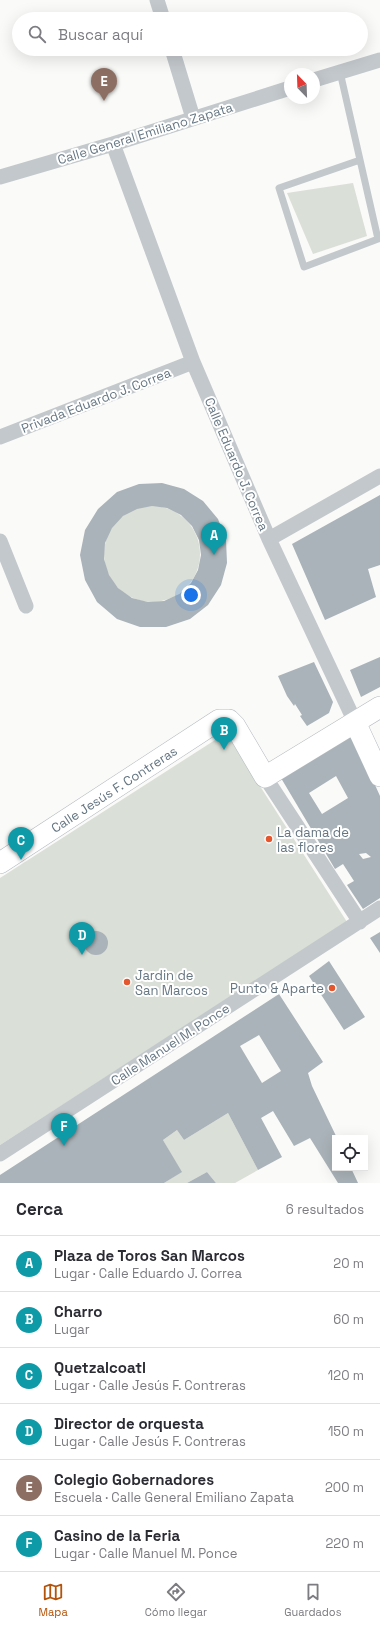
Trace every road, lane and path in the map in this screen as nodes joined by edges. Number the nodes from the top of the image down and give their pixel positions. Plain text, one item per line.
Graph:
1 (157, 0) edge
2 (160, 12) edge
3 (174, 56) edge
4 (380, 60) edge
5 (340, 72) junction
6 (320, 78) edge
7 (284, 90) edge
8 (193, 118) junction
9 (113, 144) junction
10 (360, 160) junction
11 (0, 178) edge
12 (193, 362) junction
13 (0, 437) edge
14 (380, 476) edge
15 (269, 539) junction
16 (0, 541) edge
17 (26, 606) dead end
18 (380, 707) edge
19 (355, 722) junction
20 (380, 776) edge
21 (265, 777) junction
22 (0, 863) edge
23 (380, 908) edge
24 (360, 922) junction
25 (0, 1154) edge

1 - 2 street
3 - 8 street
4 - 5 street
5 - 6 street
5 - 10 lane
7 - 8 street, Calle General Emiliano Zapata
8 - 9 street, Calle General Emiliano Zapata
9 - 11 street, Calle General Emiliano Zapata
9 - 12 street, Calle Eduardo J. Correa
10 - 10 lane
12 - 13 street, Privada Eduardo J. Correa
12 - 15 street, Calle Eduardo J. Correa
14 - 15 street
15 - 19 street, Calle Eduardo J. Correa
16 - 17 street
18 - 19 street
19 - 20 street, Calle Eduardo J. Correa
19 - 21 street
21 - 22 street, Calle Jesús F. Contreras
21 - 24 street
23 - 24 street, Calle Manuel M. Ponce
24 - 25 street, Calle Manuel M. Ponce

